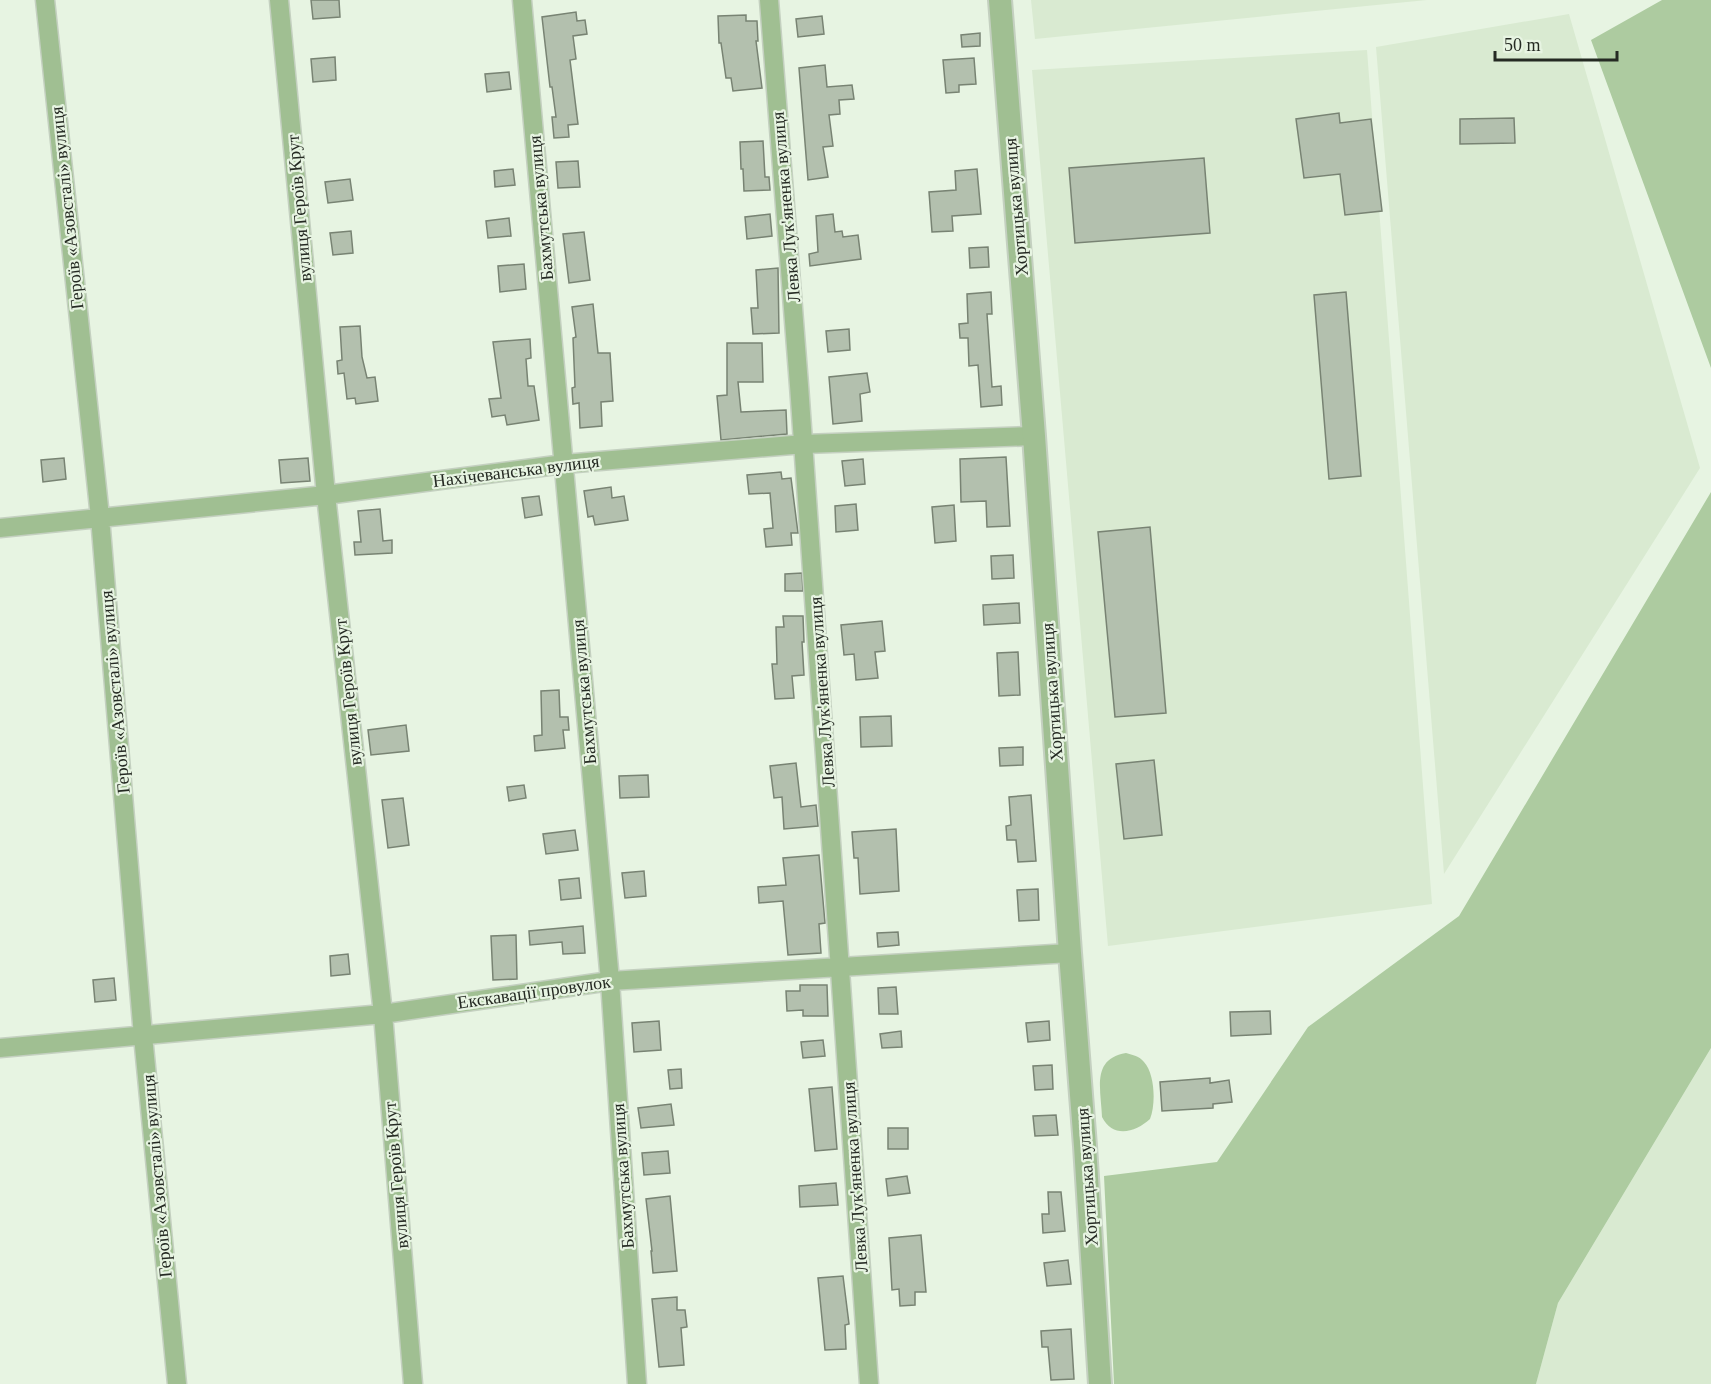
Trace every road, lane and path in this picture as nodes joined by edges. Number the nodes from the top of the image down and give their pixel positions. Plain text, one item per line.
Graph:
1 (45, 0) edge
2 (279, 0) edge
3 (522, 0) edge
4 (769, 0) edge
5 (1000, 0) edge
6 (1034, 436) junction
7 (804, 444) junction
8 (564, 464) junction
9 (326, 495) junction
10 (100, 517) junction
11 (0, 528) edge
12 (1070, 953) junction
13 (842, 965) junction
14 (610, 981) junction
15 (383, 1014) junction
16 (144, 1036) junction
17 (0, 1048) edge
18 (177, 1384) edge
19 (413, 1384) edge
20 (637, 1384) edge
21 (869, 1384) edge
22 (1100, 1384) edge

1 - 10 street, Героїв «Азовсталі» вулиця
2 - 9 street, вулиця Героїв Крут
3 - 8 street, Бахмутська вулиця
4 - 7 street, Левка Лук'яненка вулиця
5 - 6 street, Хортицька вулиця
6 - 7 street, Нахічеванська вулиця
6 - 12 street, Хортицька вулиця
7 - 8 street, Нахічеванська вулиця
7 - 13 street, Левка Лук'яненка вулиця
8 - 9 street, Нахічеванська вулиця
8 - 14 street, Бахмутська вулиця
9 - 10 street, Нахічеванська вулиця
9 - 15 street, вулиця Героїв Крут
10 - 11 street, Нахічеванська вулиця
10 - 16 street, Героїв «Азовсталі» вулиця
12 - 13 street, Екскавації провулок
12 - 22 street, Хортицька вулиця
13 - 14 street, Екскавації провулок
13 - 21 street, Левка Лук'яненка вулиця
14 - 15 street, Екскавації провулок
14 - 20 street, Бахмутська вулиця
15 - 16 street, Екскавації провулок
15 - 19 street, вулиця Героїв Крут
16 - 17 street, Екскавації провулок
16 - 18 street, Героїв «Азовсталі» вулиця

